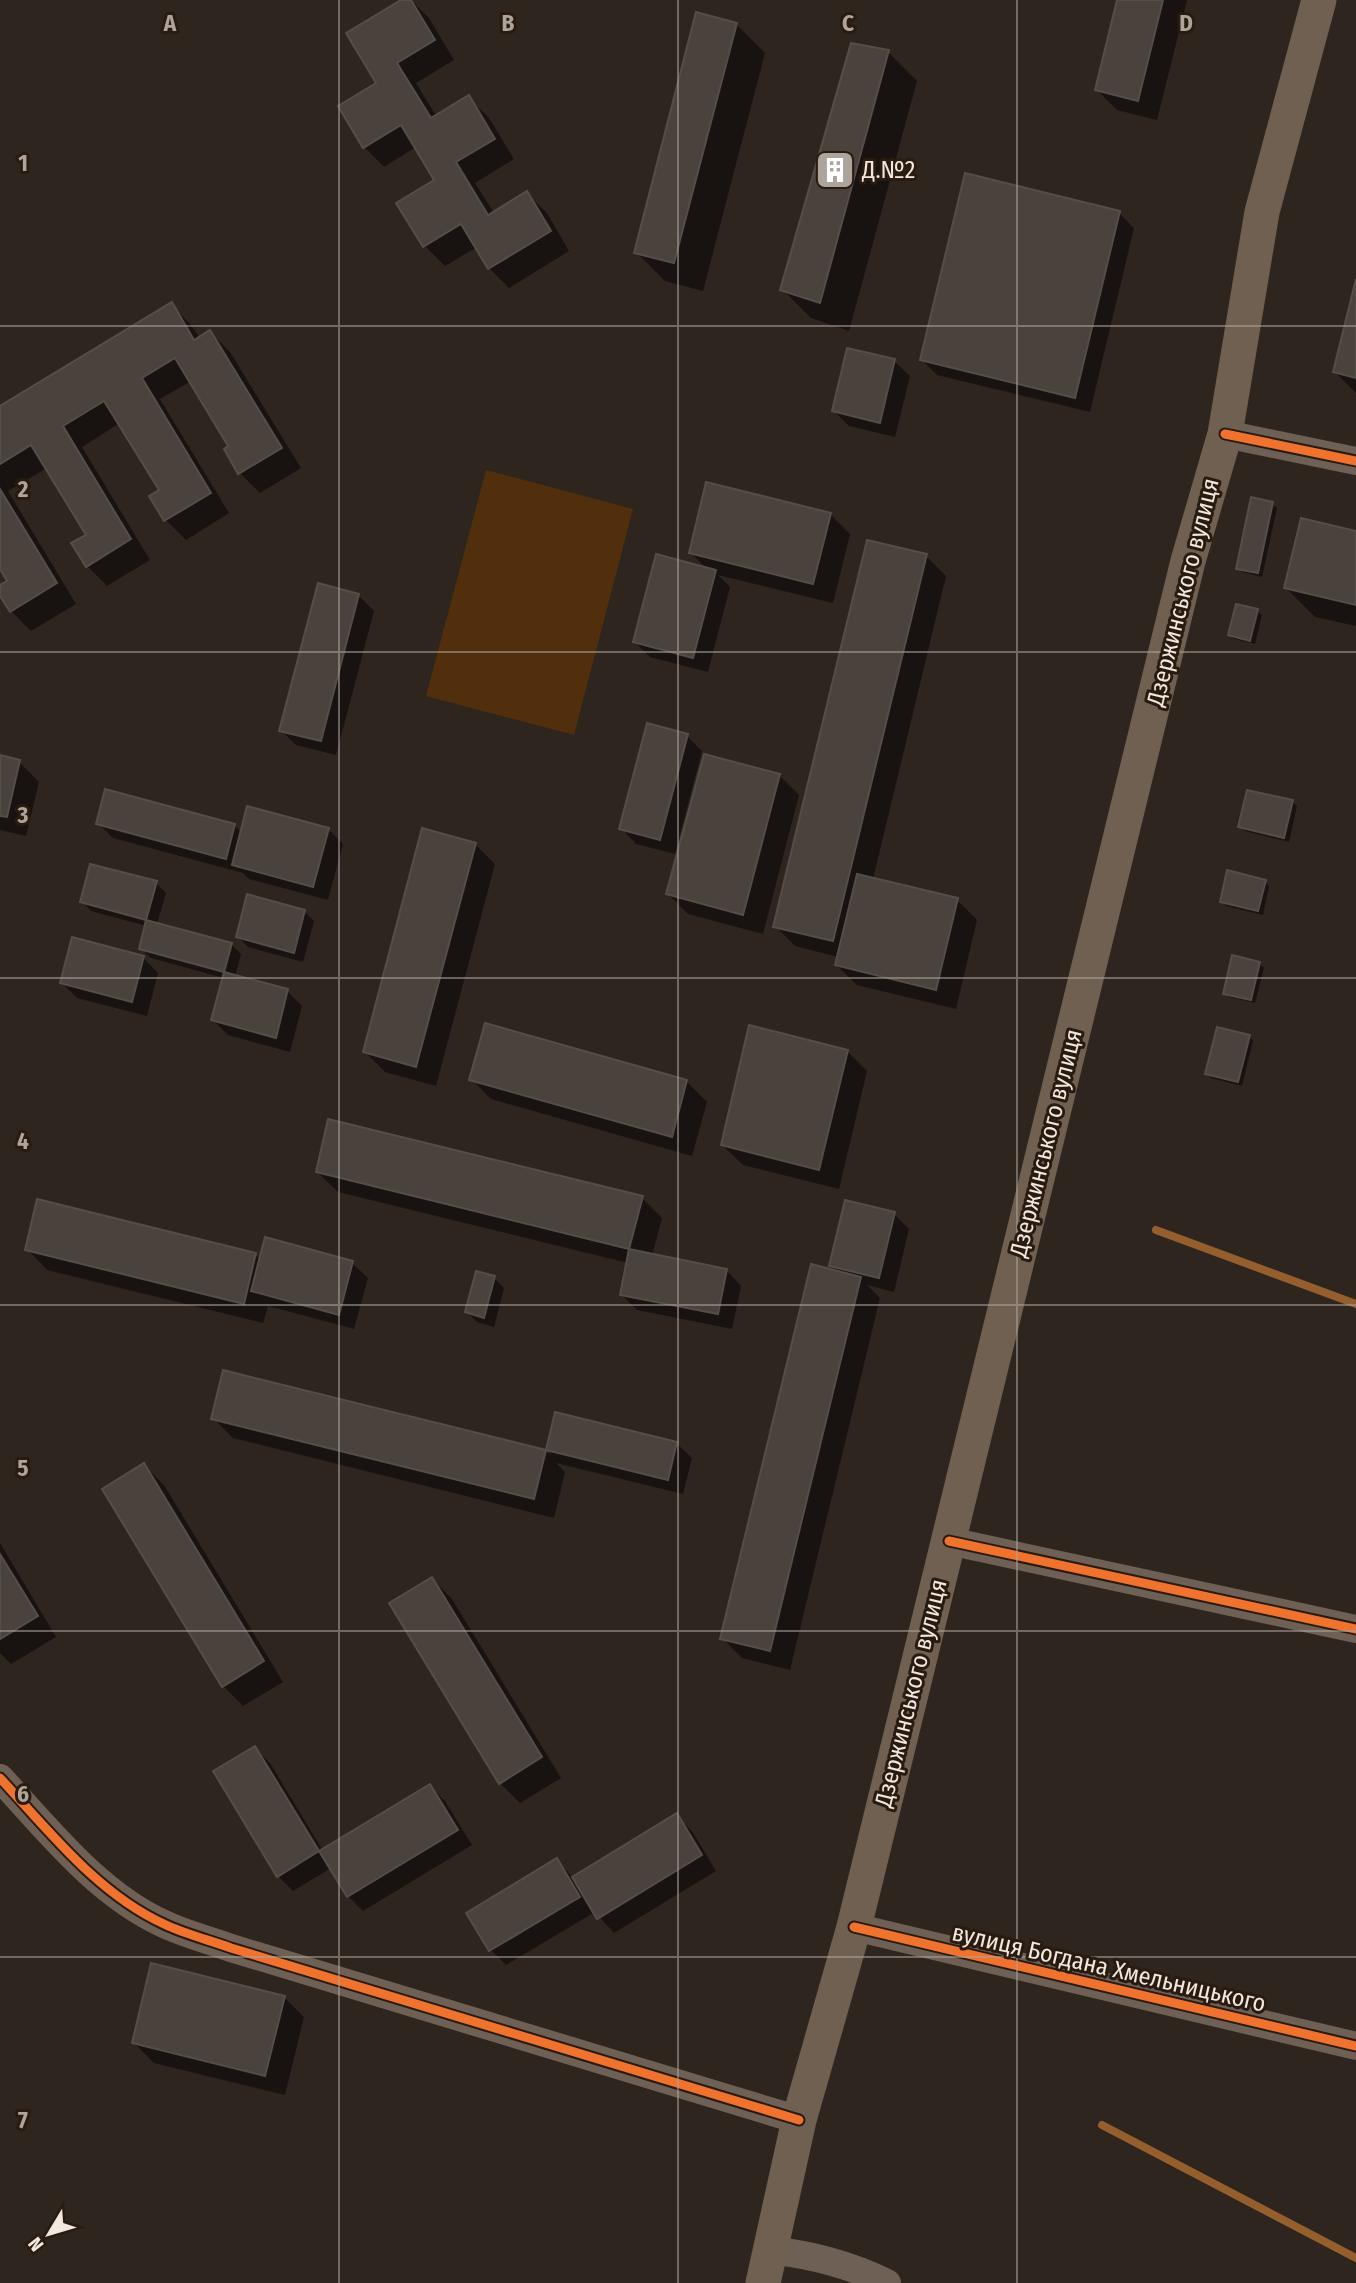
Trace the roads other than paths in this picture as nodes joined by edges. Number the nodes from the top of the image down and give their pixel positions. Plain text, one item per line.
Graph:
1 (1319, 0) edge
2 (1225, 434) junction
3 (1356, 461) edge
4 (949, 1541) junction
5 (1356, 1629) edge
6 (0, 1778) edge
7 (854, 1927) junction
8 (1356, 2046) edge
9 (799, 2120) junction
10 (766, 2267) edge
11 (887, 2283) edge

1 - 2 main road, Дзержинського вулиця
2 - 3 street
2 - 4 main road, Дзержинського вулиця
4 - 5 street
4 - 7 main road, Дзержинського вулиця
6 - 9 street
7 - 8 street, вулиця Богдана Хмельницького
7 - 9 main road, Дзержинського вулиця
9 - 10 main road, Дзержинського вулиця
10 - 11 street

